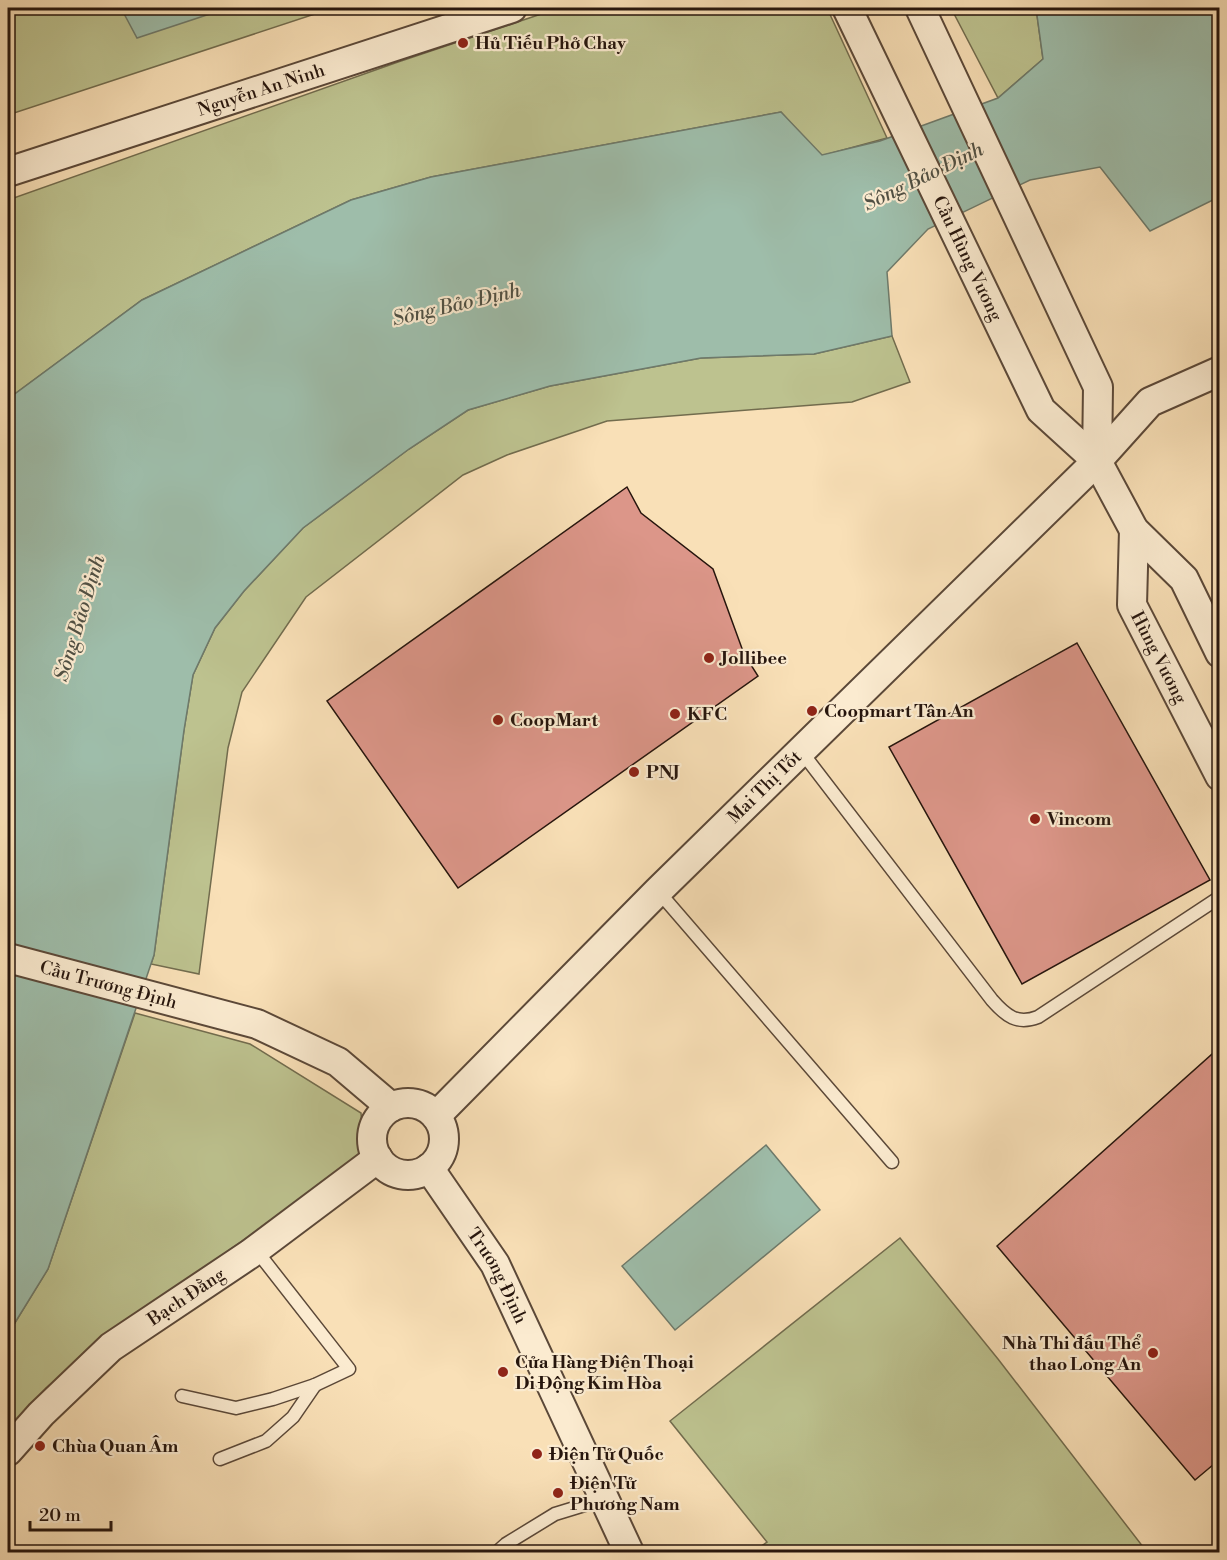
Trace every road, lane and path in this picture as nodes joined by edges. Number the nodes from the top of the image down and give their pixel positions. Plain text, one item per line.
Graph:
1 (512, 8) edge
2 (847, 8) edge
3 (920, 8) edge
4 (8, 172) edge
5 (1220, 370) edge
6 (1041, 410) joint
7 (1097, 461) junction
8 (1134, 530) junction
9 (1220, 653) edge
10 (801, 751) junction
11 (1220, 776) edge
12 (658, 891) junction
13 (1220, 897) edge
14 (8, 958) edge
15 (391, 1107) junction
16 (436, 1116) junction
17 (378, 1158) junction
18 (892, 1162) dead end
19 (429, 1168) junction
20 (256, 1250) junction
21 (315, 1385) junction
22 (182, 1396) dead end
23 (8, 1451) edge
24 (220, 1459) dead end
25 (604, 1498) junction
26 (497, 1552) edge
27 (630, 1552) edge

1 - 4 street, Nguyễn An Ninh
2 - 6 street, Cầu Hùng Vương
3 - 7 street, Hùng Vương
5 - 7 street, Mai Thị Tốt
6 - 7 street, Hùng Vương
7 - 8 street, Hùng Vương
7 - 10 street, Mai Thị Tốt
8 - 9 street, Hùng Vương
8 - 11 street, Hùng Vương
10 - 12 street, Mai Thị Tốt
10 - 13 lane
12 - 16 street, Mai Thị Tốt
12 - 18 lane
14 - 15 street, Cầu Trương Định
15 - 16 street
15 - 17 street
16 - 19 street
17 - 19 street
17 - 20 street, Bạch Đằng
19 - 25 street, Trương Định
20 - 21 lane
20 - 23 street, Bạch Đằng
21 - 22 lane
21 - 24 lane
25 - 26 lane
25 - 27 street, Trương Định

